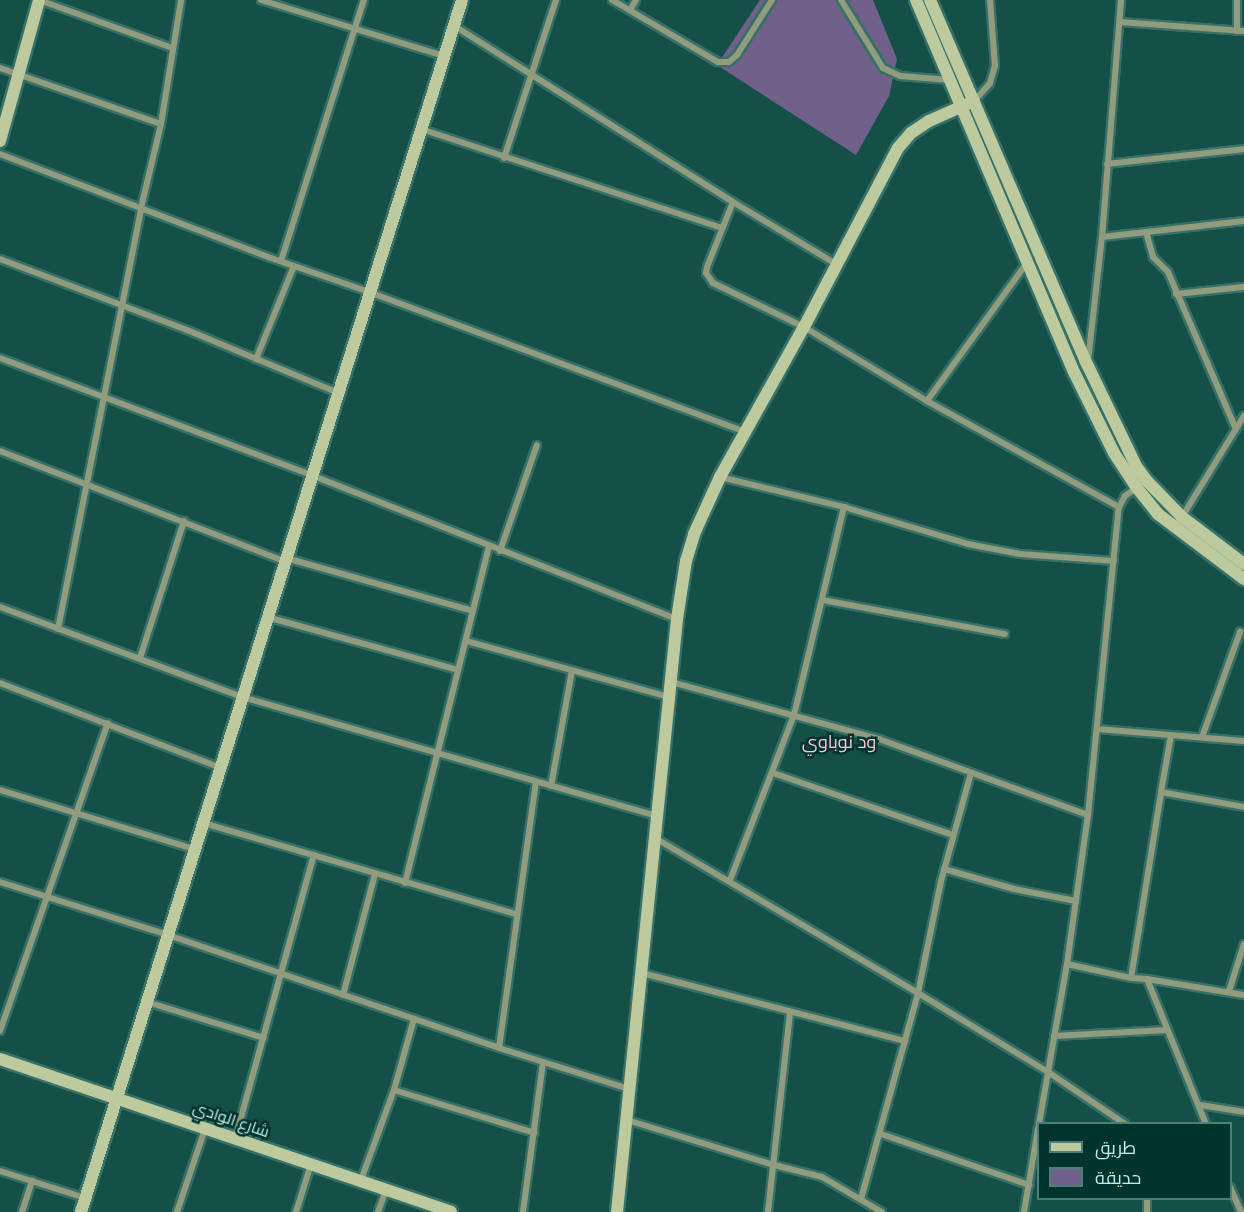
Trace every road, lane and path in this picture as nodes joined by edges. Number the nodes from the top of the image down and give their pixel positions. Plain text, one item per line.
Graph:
1 (39, 0) edge
2 (181, 0) edge
3 (261, 0) edge
4 (364, 0) edge
5 (462, 0) edge
6 (556, 0) edge
7 (612, 0) edge
8 (636, 0) edge
9 (772, 0) edge
10 (842, 0) edge
11 (916, 0) edge
12 (930, 0) edge
13 (990, 0) edge
14 (1121, 0) edge
15 (1237, 0) edge
16 (630, 10) junction
17 (1120, 22) junction
18 (453, 26) junction
19 (355, 31) junction
20 (1240, 31) edge
21 (172, 48) junction
22 (444, 56) junction
23 (0, 68) edge
24 (19, 75) junction
25 (530, 75) junction
26 (951, 80) junction
27 (968, 104) junction
28 (161, 124) junction
29 (420, 129) junction
30 (0, 141) edge
31 (1244, 149) edge
32 (0, 154) edge
33 (504, 158) junction
34 (1107, 164) junction
35 (733, 202) junction
36 (141, 208) junction
37 (1244, 221) edge
38 (722, 228) junction
39 (1146, 232) junction
40 (1102, 237) junction
41 (0, 260) edge
42 (280, 261) junction
43 (1028, 262) junction
44 (836, 264) junction
45 (294, 266) junction
46 (1244, 288) edge
47 (369, 292) junction
48 (1176, 294) junction
49 (123, 306) junction
50 (804, 327) junction
51 (0, 358) edge
52 (256, 359) junction
53 (1088, 364) junction
54 (338, 393) junction
55 (105, 397) junction
56 (927, 401) junction
57 (1244, 416) edge
58 (1236, 429) junction
59 (745, 432) junction
60 (537, 445) dead end
61 (0, 451) edge
62 (311, 475) junction
63 (720, 477) junction
64 (87, 485) junction
65 (1142, 485) junction
66 (844, 507) junction
67 (1119, 507) junction
68 (1182, 516) junction
69 (184, 521) junction
70 (489, 546) junction
71 (500, 551) junction
72 (285, 560) junction
73 (1114, 561) junction
74 (1244, 564) edge
75 (1244, 579) edge
76 (823, 600) junction
77 (0, 607) edge
78 (473, 610) junction
79 (267, 617) junction
80 (677, 620) junction
81 (58, 629) junction
82 (1240, 632) dead end
83 (1005, 634) dead end
84 (466, 641) junction
85 (140, 658) junction
86 (458, 670) junction
87 (572, 671) junction
88 (671, 682) junction
89 (0, 683) edge
90 (242, 697) junction
91 (669, 697) junction
92 (794, 715) junction
93 (108, 723) junction
94 (1097, 729) junction
95 (1171, 735) junction
96 (1202, 737) junction
97 (1244, 741) edge
98 (436, 751) junction
99 (219, 767) junction
100 (773, 772) junction
101 (971, 773) junction
102 (536, 782) junction
103 (551, 786) junction
104 (0, 790) edge
105 (1161, 792) junction
106 (1244, 807) edge
107 (76, 813) junction
108 (1088, 815) junction
109 (656, 816) junction
110 (201, 823) junction
111 (953, 835) junction
112 (654, 837) junction
113 (194, 849) junction
114 (314, 855) junction
115 (944, 869) junction
116 (375, 874) junction
117 (730, 880) junction
118 (0, 882) edge
119 (405, 883) junction
120 (48, 898) junction
121 (1076, 901) junction
122 (516, 914) junction
123 (168, 934) junction
124 (1244, 944) edge
125 (1067, 964) junction
126 (282, 973) junction
127 (641, 973) junction
128 (1131, 978) junction
129 (1147, 979) junction
130 (1229, 991) junction
131 (918, 993) junction
132 (343, 995) junction
133 (1244, 995) edge
134 (147, 1002) junction
135 (790, 1012) junction
136 (414, 1019) junction
137 (0, 1030) edge
138 (1167, 1030) junction
139 (1054, 1036) junction
140 (264, 1038) junction
141 (905, 1041) junction
142 (499, 1048) junction
143 (0, 1059) edge
144 (543, 1063) junction
145 (1048, 1072) junction
146 (630, 1089) junction
147 (394, 1090) junction
148 (116, 1097) junction
149 (1200, 1105) junction
150 (1244, 1112) edge
151 (627, 1120) junction
152 (1040, 1122) edge
153 (1122, 1122) edge
154 (1205, 1122) edge
155 (205, 1129) junction
156 (535, 1133) junction
157 (881, 1134) junction
158 (1037, 1138) edge
159 (236, 1139) junction
160 (311, 1164) junction
161 (774, 1165) junction
162 (0, 1171) edge
163 (361, 1180) junction
164 (32, 1181) junction
165 (1029, 1185) junction
166 (386, 1190) junction
167 (1232, 1192) edge
168 (85, 1198) junction
169 (861, 1199) junction
170 (22, 1212) edge
171 (81, 1212) edge
172 (179, 1212) edge
173 (296, 1212) edge
174 (378, 1212) edge
175 (451, 1212) edge
176 (523, 1212) edge
177 (617, 1212) edge
178 (768, 1212) edge
179 (882, 1212) edge
180 (1024, 1212) edge
181 (1241, 1212) edge

1 - 21 street
1 - 24 street
2 - 21 street
3 - 19 street
4 - 19 street
5 - 18 street
6 - 25 street
7 - 16 street
8 - 16 street
9 - 16 street
10 - 26 street
11 - 26 street
12 - 27 street
13 - 27 street
14 - 17 street
15 - 20 street
17 - 20 street
17 - 34 street
18 - 22 street
18 - 25 street
19 - 22 street
19 - 42 street
21 - 28 street
22 - 29 street
23 - 24 street
24 - 28 street
24 - 30 street
25 - 33 street
25 - 35 street
26 - 27 street
27 - 43 street
27 - 44 street
27 - 53 street
28 - 36 street
29 - 33 street
29 - 47 street
31 - 34 street
32 - 36 street
33 - 38 street
34 - 40 street
35 - 38 street
35 - 44 street
36 - 42 street
36 - 49 street
37 - 39 street
38 - 50 street
39 - 40 street
39 - 48 street
40 - 53 street
41 - 49 street
42 - 45 street
43 - 56 street
43 - 65 street
44 - 50 street
45 - 47 street
45 - 52 street
46 - 48 street
47 - 54 street
47 - 59 street
48 - 58 street
49 - 52 street
49 - 55 street
50 - 56 street
50 - 59 street
51 - 55 street
52 - 54 street
53 - 65 street
54 - 62 street
55 - 62 street
55 - 64 street
56 - 67 street
57 - 58 street
58 - 68 street
59 - 63 street
60 - 71 street
61 - 64 street
62 - 70 street
62 - 72 street
63 - 66 street
63 - 80 street
64 - 69 street
64 - 81 street
65 - 67 street
65 - 68 street
65 - 75 street
66 - 73 street
66 - 76 street
67 - 73 street
68 - 74 street
69 - 72 street
69 - 85 street
70 - 71 street
70 - 78 street
71 - 80 street
72 - 78 street
72 - 79 street
73 - 94 street
76 - 83 street
76 - 92 street
77 - 81 street
78 - 84 street
79 - 86 street
79 - 90 street
80 - 88 street
81 - 85 street
82 - 96 street
84 - 86 street
84 - 87 street
85 - 90 street
86 - 98 street
87 - 91 street
87 - 103 street
88 - 91 street
88 - 92 street
89 - 93 street
90 - 98 street
90 - 99 street
91 - 109 street
92 - 100 street
92 - 101 street
93 - 99 street
93 - 107 street
94 - 95 street
94 - 108 street
95 - 96 street
95 - 105 street
96 - 97 street
98 - 102 street
98 - 119 street
99 - 110 street
100 - 111 street
100 - 117 street
101 - 108 street
101 - 111 street
102 - 103 street
102 - 122 street
103 - 109 street
104 - 107 street
105 - 106 street
105 - 128 street
107 - 113 street
107 - 120 street
108 - 121 street
109 - 112 street
110 - 113 street
110 - 114 street
111 - 115 street
112 - 117 street
112 - 127 street
113 - 123 street
114 - 116 street
114 - 126 street
115 - 121 street
115 - 131 street
116 - 119 street
116 - 132 street
117 - 131 street
118 - 120 street
119 - 122 street
120 - 123 street
120 - 137 street
121 - 125 street
122 - 142 street
123 - 126 street
123 - 134 street
124 - 130 street
125 - 128 street
125 - 139 street
126 - 132 street
126 - 140 street
127 - 135 street
127 - 146 street
128 - 129 street
129 - 130 street
129 - 138 street
130 - 133 street
131 - 141 street
131 - 145 street
132 - 136 street
134 - 140 street
134 - 148 street
135 - 141 street
135 - 161 street
136 - 142 street
136 - 147 street
138 - 139 street
138 - 149 street
139 - 145 street
140 - 159 street
141 - 157 street
142 - 144 street
143 - 148 street, شارع الوادي
144 - 146 street
144 - 156 street
145 - 152 street
145 - 153 street
146 - 151 street
147 - 156 street
147 - 163 street
148 - 155 street, شارع الوادي
148 - 168 street
149 - 150 street
149 - 154 street
151 - 161 street
151 - 177 street
155 - 159 street, شارع الوادي
155 - 172 street
156 - 176 street
157 - 165 street
157 - 169 street
158 - 165 street
159 - 160 street, شارع الوادي
160 - 163 street, شارع الوادي
160 - 173 street
161 - 169 street
161 - 178 street
162 - 164 street
163 - 166 street, شارع الوادي
164 - 168 street
164 - 170 street
165 - 180 street
166 - 174 street
166 - 175 street, شارع الوادي
167 - 181 street
168 - 171 street
169 - 179 street

